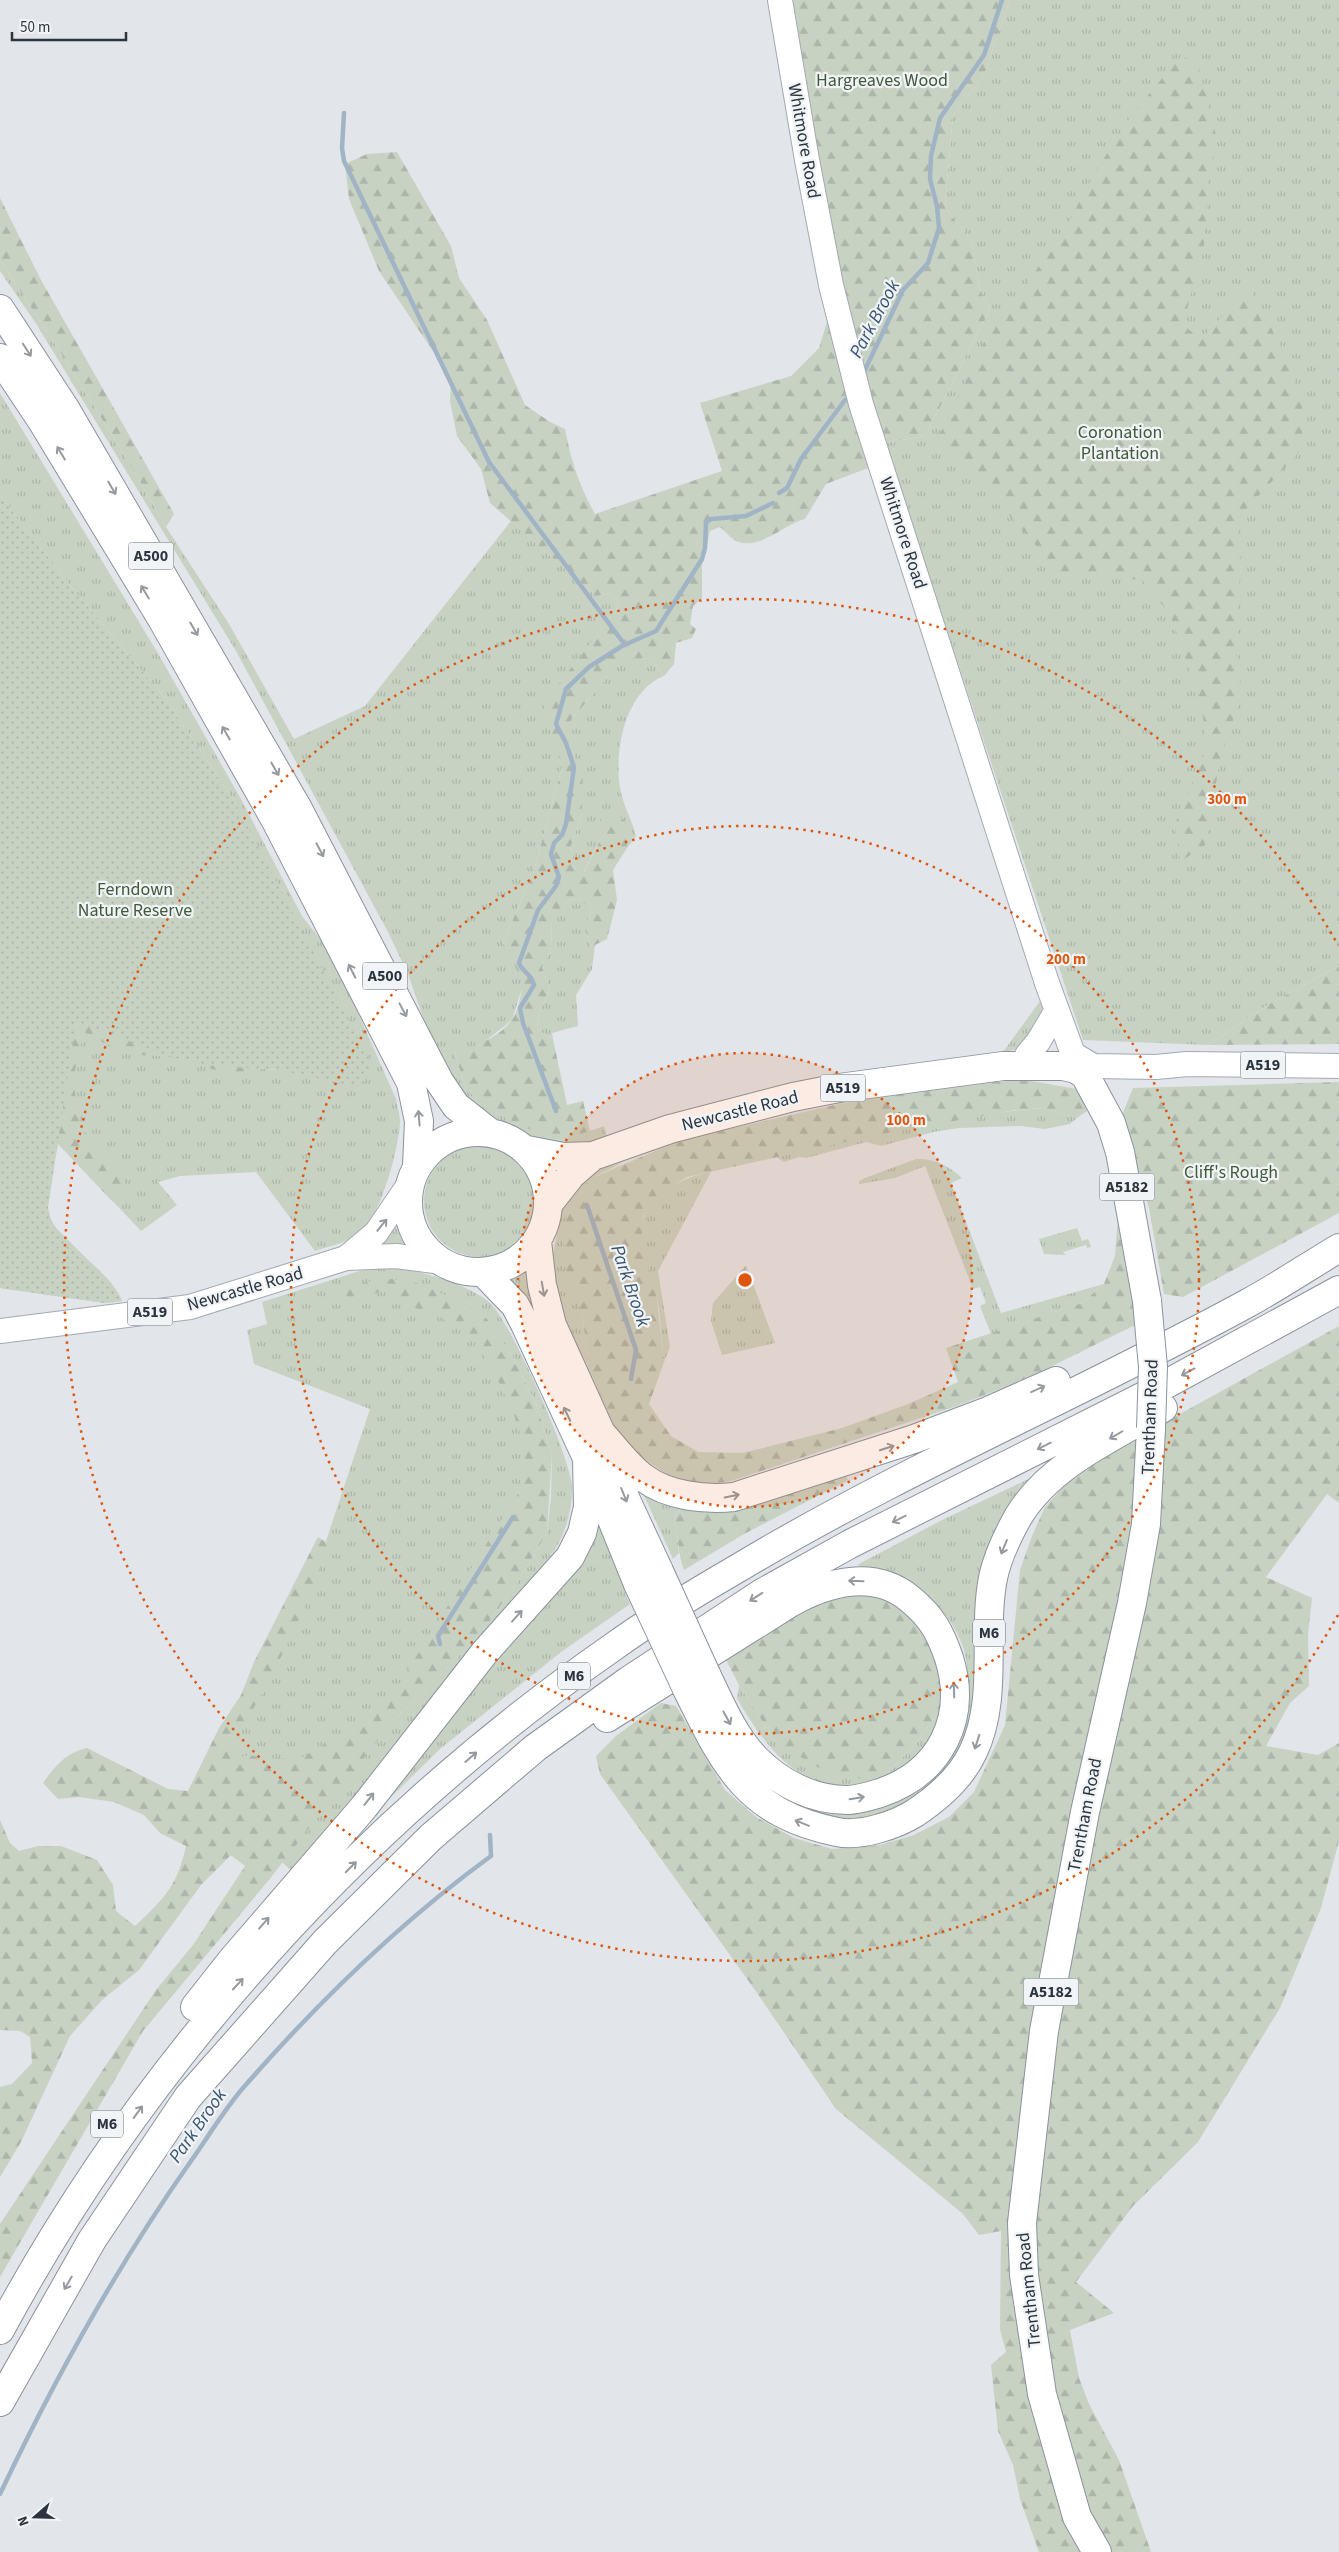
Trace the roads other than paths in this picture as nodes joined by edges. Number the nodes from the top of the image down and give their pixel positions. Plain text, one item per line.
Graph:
1 (780, 0) edge
2 (0, 309) edge
3 (0, 358) edge
4 (1057, 1010) junction
5 (1073, 1054) junction
6 (1027, 1055) junction
7 (1187, 1064) junction
8 (1339, 1066) edge
9 (980, 1071) junction
10 (1088, 1078) junction
11 (489, 1132) junction
12 (526, 1150) junction
13 (593, 1156) junction
14 (414, 1175) junction
15 (549, 1203) junction
16 (1339, 1239) edge
17 (537, 1241) junction
18 (1339, 1248) edge
19 (346, 1258) junction
20 (442, 1262) junction
21 (483, 1272) junction
22 (1339, 1290) edge
23 (1339, 1304) edge
24 (0, 1331) edge
25 (601, 1433) junction
26 (587, 1458) junction
27 (648, 1578) junction
28 (696, 1680) junction
29 (92, 2240) junction
30 (0, 2302) edge
31 (0, 2330) edge
32 (0, 2402) edge
33 (1097, 2552) edge

1 - 4 main road, Whitmore Road
2 -> 11 highway, A500
14 -> 3 highway, A500
4 - 5 main road, Whitmore Road
4 - 6 main road
5 - 6 highway, Newcastle Road / A519
5 - 7 main road, Newcastle Road / A519
5 - 10 highway, A5182
6 - 9 highway, Newcastle Road / A519
7 - 8 main road, Newcastle Road / A519
7 - 10 main road, Newcastle Road / A519
9 - 10 highway, Newcastle Road / A519
9 - 13 highway, Newcastle Road / A519
10 - 33 highway, Trentham Road / A5182, bridge
11 - 12 highway
11 - 14 highway
12 - 13 highway, Newcastle Road / A519
12 - 15 highway
13 - 15 highway, Newcastle Road / A519
19 -> 14 main road, Newcastle Road / A519
14 - 20 highway
15 - 17 highway
25 -> 16 highway, M6
17 - 21 highway
17 -> 25 highway, M6
31 -> 18 highway, M6
19 - 20 main road, Newcastle Road / A519
19 - 24 main road, Newcastle Road / A519
20 - 21 highway
26 -> 21 highway, M6
22 -> 29 highway, M6
23 -> 28 highway, M6
25 -> 27 highway, M6
26 - 27 highway, M6
30 -> 26 highway, M6
27 - 28 highway, M6, bridge
28 -> 29 highway, M6
29 -> 32 highway, M6

